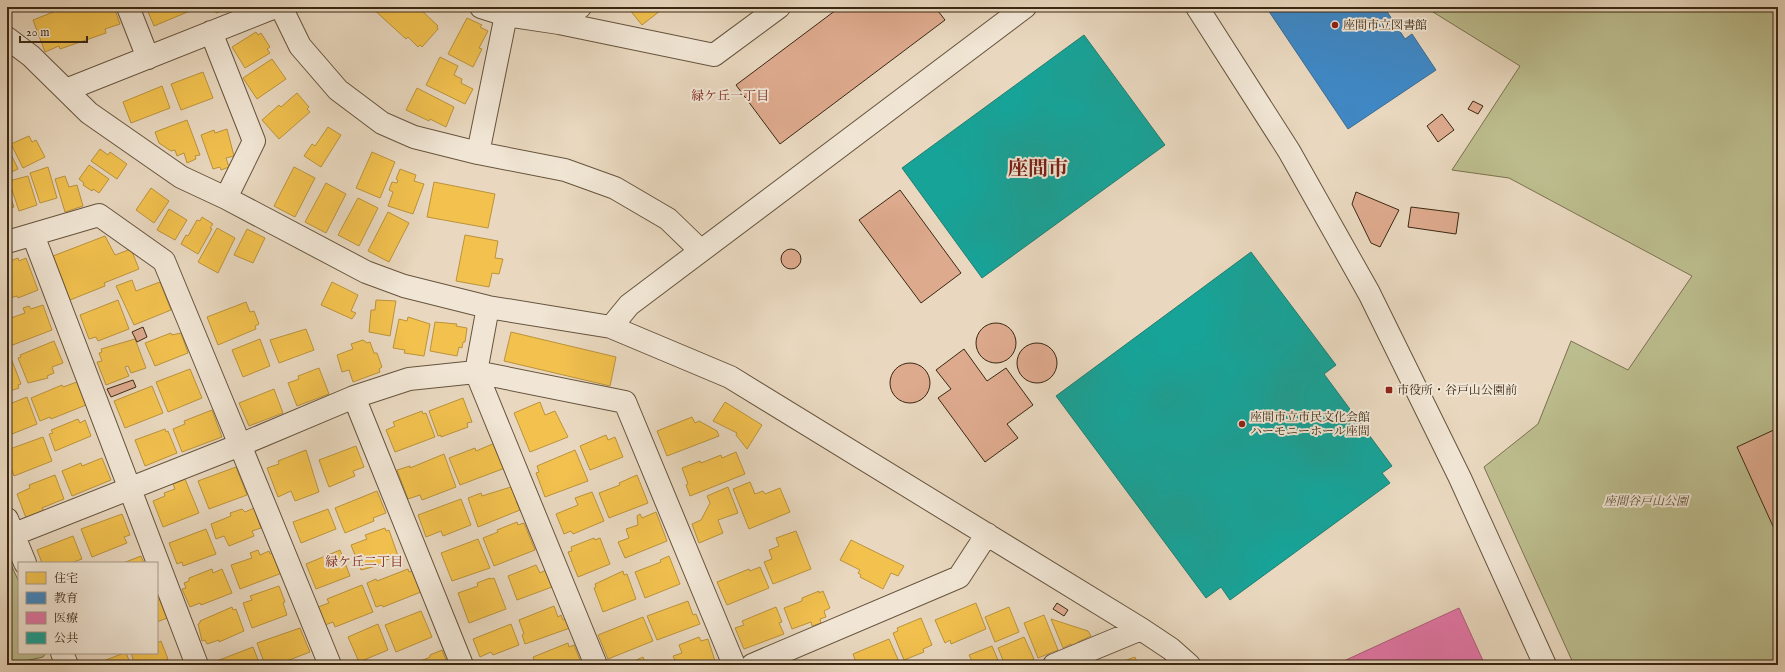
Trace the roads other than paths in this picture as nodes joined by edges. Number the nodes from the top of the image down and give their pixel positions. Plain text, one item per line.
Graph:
1 (128, 7) edge
2 (275, 7) edge
3 (281, 7) edge
4 (482, 7) edge
5 (580, 7) edge
6 (779, 7) edge
7 (1026, 7) edge
8 (1197, 7) edge
9 (506, 15) junction
10 (559, 23) junction
11 (211, 32) junction
12 (7, 38) edge
13 (148, 58) junction
14 (66, 90) junction
15 (478, 153) junction
16 (226, 198) junction
17 (33, 235) junction
18 (7, 242) edge
19 (700, 250) junction
20 (488, 307) junction
21 (611, 327) junction
22 (476, 372) junction
23 (354, 397) junction
24 (240, 445) junction
25 (130, 488) junction
26 (9, 530) edge
27 (987, 534) junction
28 (25, 562) edge
29 (1141, 629) junction
30 (197, 665) edge
31 (330, 665) edge
32 (462, 665) edge
33 (596, 665) edge
34 (734, 665) edge
35 (752, 665) edge
36 (1054, 665) edge
37 (1189, 665) edge
38 (1545, 665) edge

1 - 13 street
2 - 11 street
3 - 15 street
4 - 9 street
5 - 10 street
6 - 10 street
7 - 19 street
8 - 38 street
9 - 10 street
9 - 15 street
11 - 13 street
11 - 16 street
12 - 14 street
13 - 14 street
14 - 16 street
15 - 19 street
16 - 20 street
17 - 18 street
17 - 24 street
17 - 25 street
19 - 21 street
20 - 21 street
20 - 22 street
21 - 27 street
22 - 23 street
22 - 33 street
22 - 34 street
23 - 24 street
23 - 32 street
24 - 25 street
24 - 31 street
25 - 26 street
25 - 30 street
26 - 28 street
27 - 29 street
27 - 35 street
29 - 36 street
29 - 37 street

